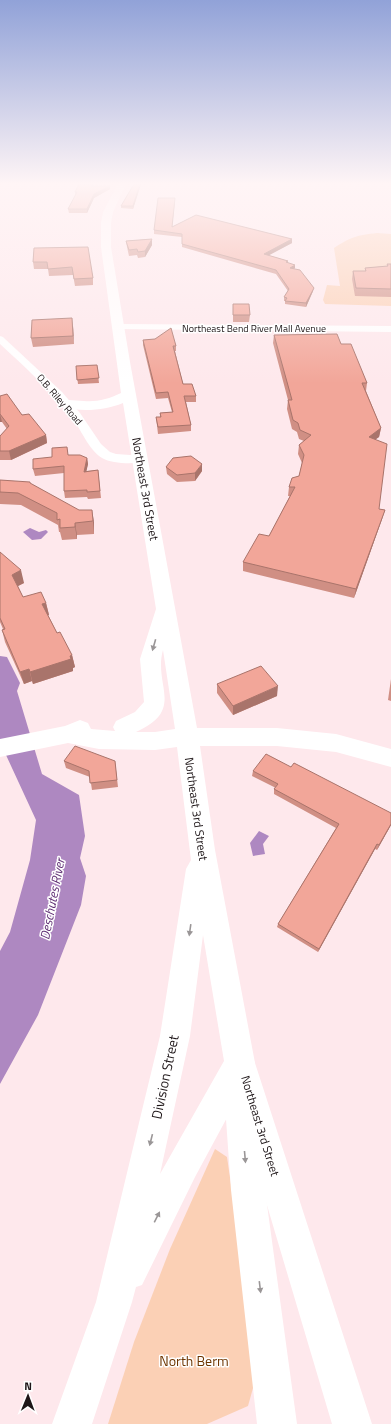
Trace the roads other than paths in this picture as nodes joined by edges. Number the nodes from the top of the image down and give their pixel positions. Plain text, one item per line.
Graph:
1 (107, 250) edge
2 (118, 327) junction
3 (391, 329) edge
4 (0, 339) edge
5 (123, 399) junction
6 (66, 404) junction
7 (76, 415) junction
8 (140, 459) junction
9 (164, 608) junction
10 (124, 727) junction
11 (68, 734) junction
12 (186, 737) junction
13 (0, 748) edge
14 (391, 758) edge
15 (202, 850) junction
16 (240, 1063) junction
17 (114, 1302) junction
18 (72, 1424) edge
19 (277, 1424) edge
20 (352, 1424) edge

1 - 2 main road, Northeast 3rd Street
2 - 3 street, Northeast Bend River Mall Avenue
2 - 5 main road, Northeast 3rd Street
4 - 6 street, O.B. Riley Road
5 - 6 main road
5 - 7 main road
5 - 8 main road, Northeast 3rd Street
6 - 7 street, O.B. Riley Road
7 - 8 street, O.B. Riley Road
8 - 9 main road, Northeast 3rd Street
9 -> 10 main road
9 - 12 main road, Northeast 3rd Street
10 - 11 main road
10 - 12 main road
11 - 12 main road
11 - 13 main road
12 - 14 main road
12 - 15 main road, Northeast 3rd Street
15 - 16 main road, Northeast 3rd Street
15 -> 17 main road, Division Street
17 -> 16 main road, Division Street
16 -> 19 main road
16 - 20 main road, Northeast 3rd Street
17 - 18 main road, Division Street

